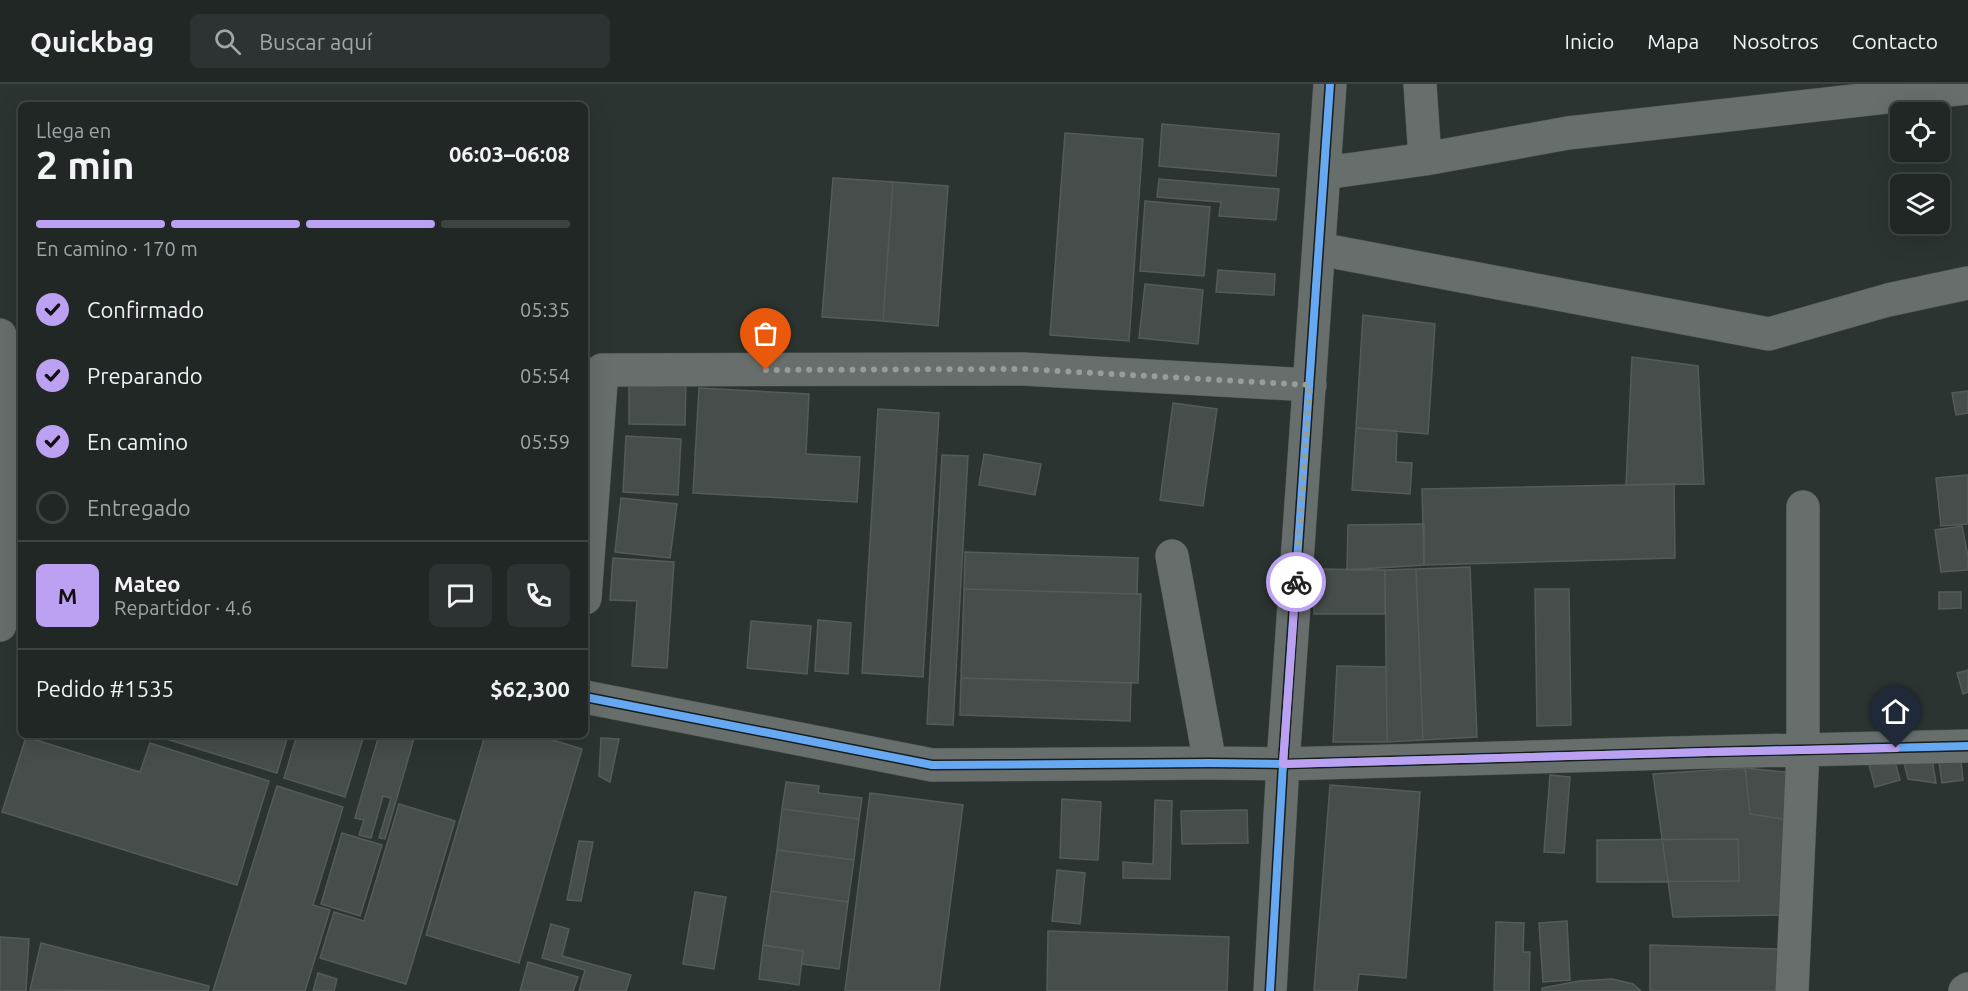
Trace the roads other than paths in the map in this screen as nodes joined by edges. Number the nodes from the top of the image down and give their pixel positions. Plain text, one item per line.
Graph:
1 (1330, 84) edge
2 (1420, 84) edge
3 (1968, 88) edge
4 (1425, 159) junction
5 (1325, 173) junction
6 (1319, 249) junction
7 (1968, 283) edge
8 (0, 335) edge
9 (1310, 385) junction
10 (1803, 507) dead end
11 (14, 534) edge
12 (1172, 556) dead end
13 (588, 558) edge
14 (0, 625) edge
15 (588, 698) edge
16 (1967, 745) edge
17 (1803, 750) junction
18 (1210, 763) junction
19 (1283, 764) junction
20 (1270, 991) edge
21 (1792, 991) edge

1 - 5 street
2 - 4 street
3 - 4 street
4 - 5 street
5 - 6 street
6 - 7 street
6 - 9 street
8 - 11 street
9 - 13 street
9 - 19 street
10 - 17 street
11 - 14 street
12 - 18 street
15 - 18 street
16 - 17 street
17 - 19 street
17 - 21 street
18 - 19 street
19 - 20 street

